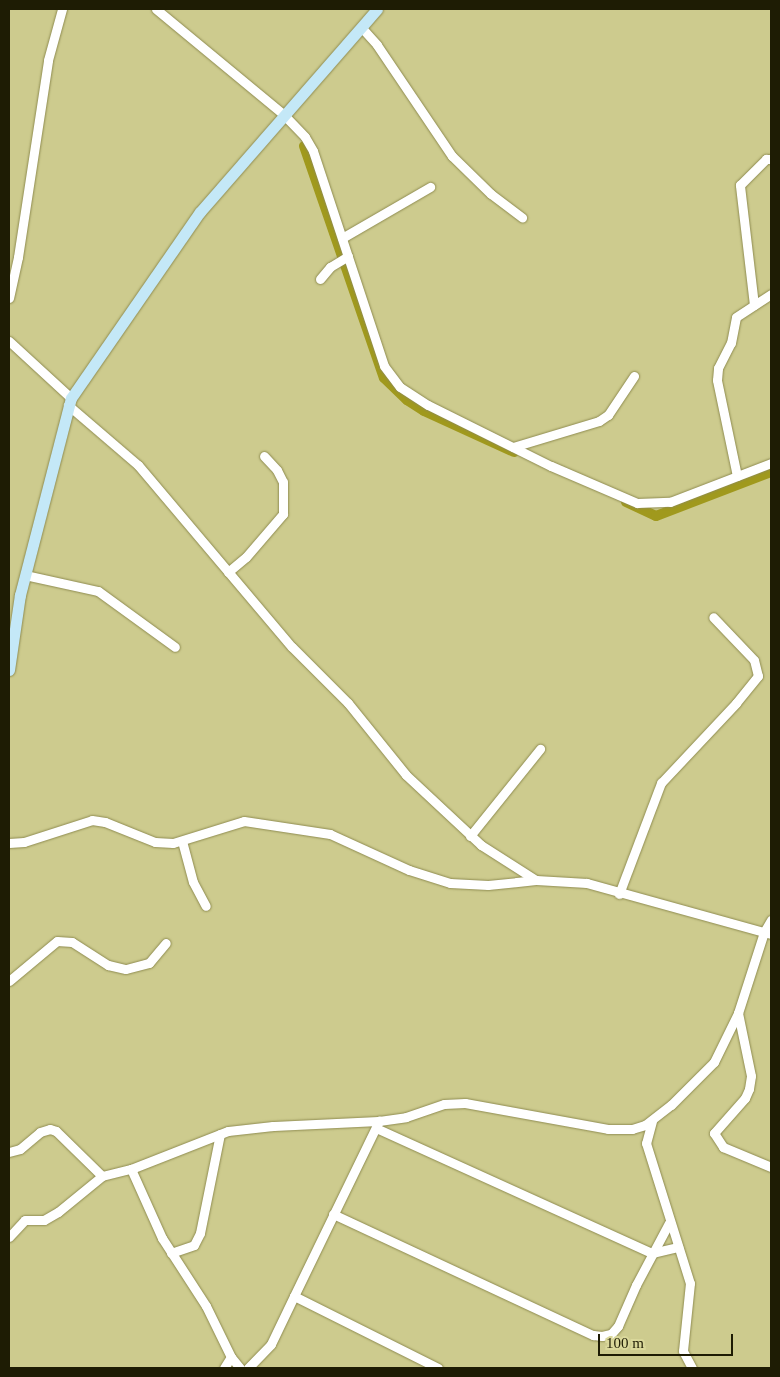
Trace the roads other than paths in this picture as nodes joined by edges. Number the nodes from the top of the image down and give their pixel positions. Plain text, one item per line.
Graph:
1 (62, 9) edge
2 (156, 9) edge
3 (377, 9) edge
4 (361, 27) junction
5 (284, 115) junction
6 (771, 159) edge
7 (430, 187) dead end
8 (522, 217) dead end
9 (342, 238) junction
10 (348, 256) junction
11 (320, 279) dead end
12 (771, 294) edge
13 (9, 298) edge
14 (754, 305) junction
15 (9, 341) edge
16 (634, 376) dead end
17 (69, 401) junction
18 (513, 447) junction
19 (264, 456) dead end
20 (771, 463) edge
21 (737, 476) junction
22 (228, 572) junction
23 (25, 574) junction
24 (713, 617) dead end
25 (175, 646) dead end
26 (9, 670) edge
27 (540, 749) dead end
28 (470, 836) junction
29 (182, 841) junction
30 (9, 843) edge
31 (536, 880) junction
32 (619, 894) junction
33 (206, 906) dead end
34 (771, 920) edge
35 (768, 933) edge
36 (166, 943) dead end
37 (9, 981) edge
38 (738, 1013) junction
39 (652, 1121) junction
40 (378, 1125) junction
41 (220, 1134) junction
42 (9, 1152) edge
43 (771, 1168) edge
44 (131, 1169) junction
45 (102, 1176) junction
46 (333, 1214) junction
47 (669, 1224) junction
48 (9, 1237) edge
49 (678, 1247) junction
50 (171, 1253) junction
51 (652, 1253) junction
52 (294, 1296) junction
53 (231, 1357) junction
54 (224, 1368) edge
55 (240, 1368) edge
56 (248, 1368) edge
57 (438, 1368) edge
58 (692, 1368) edge

1 - 13 street
2 - 5 street
3 - 4 main road
4 - 5 main road
4 - 8 street
5 - 9 street
5 - 17 main road
6 - 14 street
7 - 9 street
9 - 10 street
10 - 11 street
10 - 18 street
12 - 14 street
14 - 21 street
15 - 17 street
16 - 18 street
17 - 22 street
17 - 23 main road
18 - 21 street
19 - 22 street
20 - 21 street
22 - 28 street
23 - 25 street
23 - 26 main road
24 - 32 street
27 - 28 street
28 - 31 street
29 - 30 street
29 - 31 street
29 - 33 street
31 - 32 street
32 - 35 street
34 - 35 street
35 - 38 street
36 - 37 street
38 - 39 street
38 - 43 street
39 - 40 street
39 - 47 street
40 - 41 street
40 - 46 street
40 - 51 street
41 - 44 street
41 - 50 street
42 - 45 street
44 - 45 street
44 - 50 street
45 - 48 street
46 - 51 street
46 - 52 street
47 - 49 street
47 - 51 street
49 - 51 street
49 - 58 street
50 - 53 street
52 - 56 street
52 - 57 street
53 - 54 street
53 - 55 street

